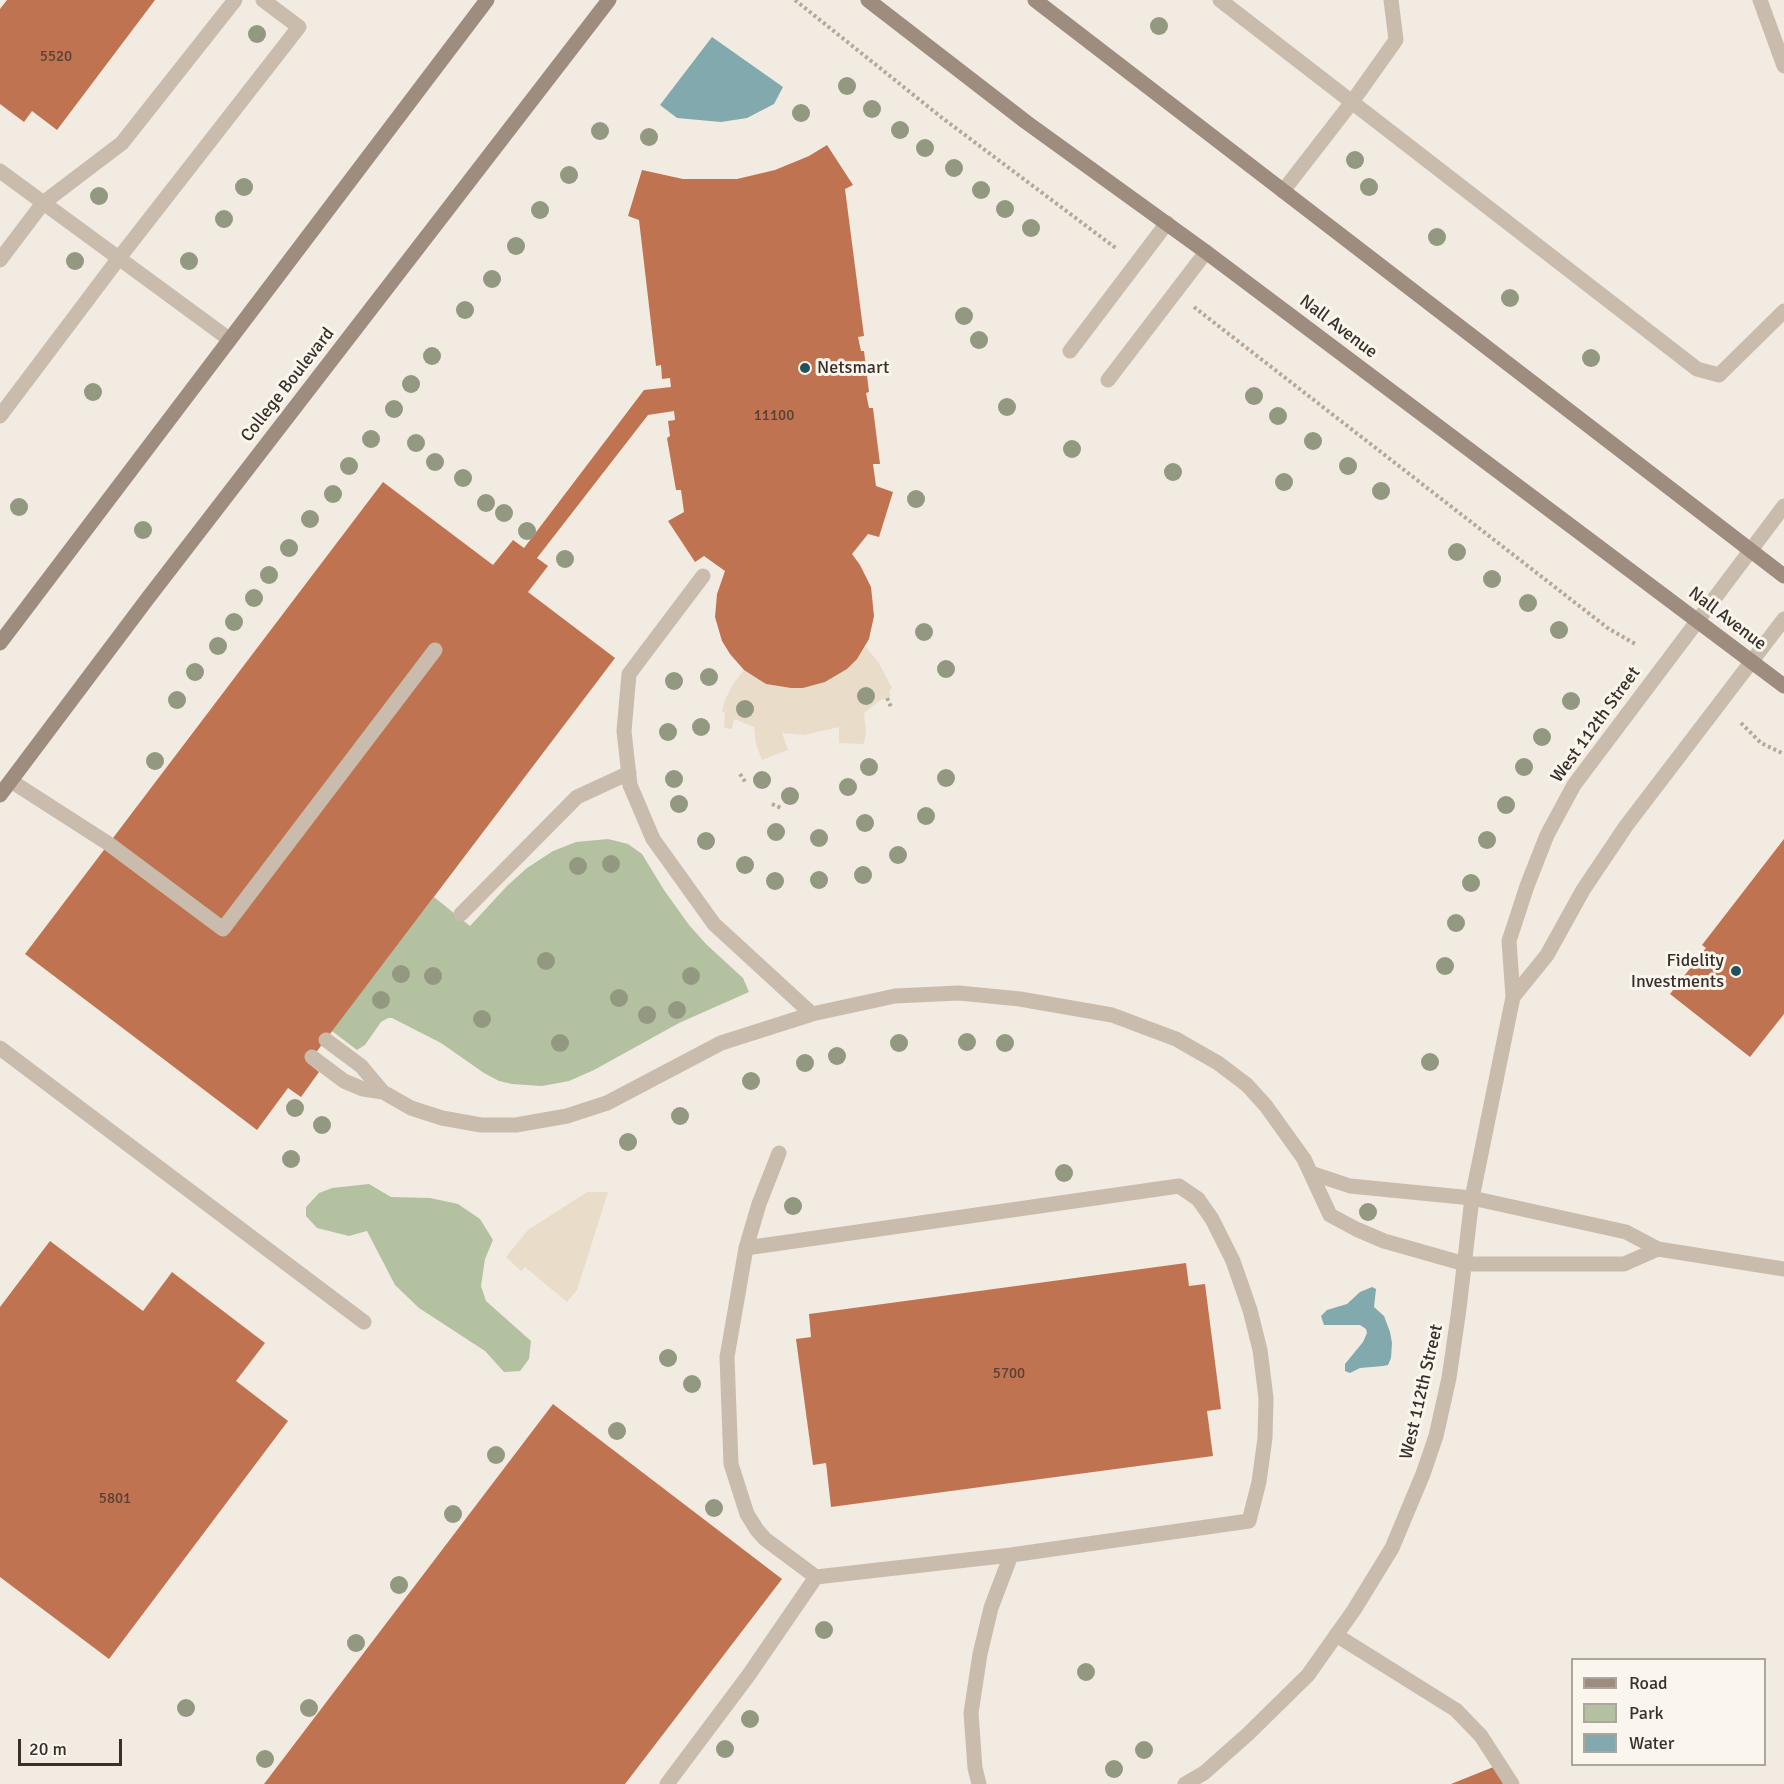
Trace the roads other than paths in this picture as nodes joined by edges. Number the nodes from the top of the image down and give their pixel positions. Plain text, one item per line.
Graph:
1 (235, 0) edge
2 (263, 0) edge
3 (487, 0) edge
4 (609, 0) edge
5 (868, 0) edge
6 (1035, 0) edge
7 (1220, 0) edge
8 (1391, 0) edge
9 (1760, 0) edge
10 (1784, 66) edge
11 (1352, 102) junction
12 (0, 171) edge
13 (1283, 191) junction
14 (43, 203) junction
15 (1167, 223) junction
16 (1206, 252) junction
17 (119, 258) junction
18 (0, 260) edge
19 (1784, 311) edge
20 (229, 339) junction
21 (1070, 351) dead end
22 (1108, 380) dead end
23 (0, 416) edge
24 (1784, 506) edge
25 (1750, 551) junction
26 (703, 576) dead end
27 (1784, 576) edge
28 (1784, 619) edge
29 (1698, 621) junction
30 (0, 643) edge
31 (435, 650) dead end
32 (1751, 662) junction
33 (1784, 686) edge
34 (629, 773) junction
35 (11, 781) junction
36 (0, 795) edge
37 (461, 914) dead end
38 (1513, 997) junction
39 (812, 1014) junction
40 (326, 1040) dead end
41 (0, 1048) edge
42 (312, 1057) dead end
43 (383, 1092) junction
44 (778, 1153) dead end
45 (1311, 1173) junction
46 (1472, 1198) junction
47 (746, 1248) junction
48 (1658, 1249) junction
49 (1465, 1264) junction
50 (1784, 1269) edge
51 (364, 1322) dead end
52 (1011, 1555) junction
53 (816, 1576) junction
54 (1336, 1635) junction
55 (667, 1784) edge
56 (979, 1784) edge
57 (1185, 1784) edge
58 (1512, 1784) edge

1 - 14 street
2 - 17 street
3 - 20 main road
4 - 35 main road, College Boulevard
5 - 15 main road, Nall Avenue
6 - 13 main road
7 - 11 street
8 - 11 street
9 - 10 street
11 - 13 street
11 - 19 street
12 - 14 street
13 - 25 main road
14 - 17 street
14 - 18 street
15 - 16 main road, Nall Avenue
15 - 21 street
16 - 22 street
16 - 29 main road, Nall Avenue
17 - 20 street
17 - 23 street
20 - 30 main road
24 - 25 street, West 112th Street
25 - 27 main road
25 - 29 street, West 112th Street
26 - 34 street
28 - 32 street, West 112th Street
29 - 32 main road, Nall Avenue
29 - 38 street, West 112th Street
31 - 35 street
32 - 33 main road, Nall Avenue
32 - 38 street, West 112th Street
34 - 37 street
34 - 39 street
35 - 36 main road, College Boulevard
38 - 46 street, West 112th Street
39 - 43 street
39 - 45 street
40 - 43 street
41 - 51 street
42 - 43 street
44 - 47 street
45 - 46 street
45 - 49 street
46 - 48 street
46 - 49 street, West 112th Street
47 - 52 street
47 - 53 street
48 - 49 street
48 - 50 street
49 - 54 street, West 112th Street
52 - 53 street
52 - 56 street
53 - 55 street
54 - 57 street, West 112th Street
54 - 58 street

